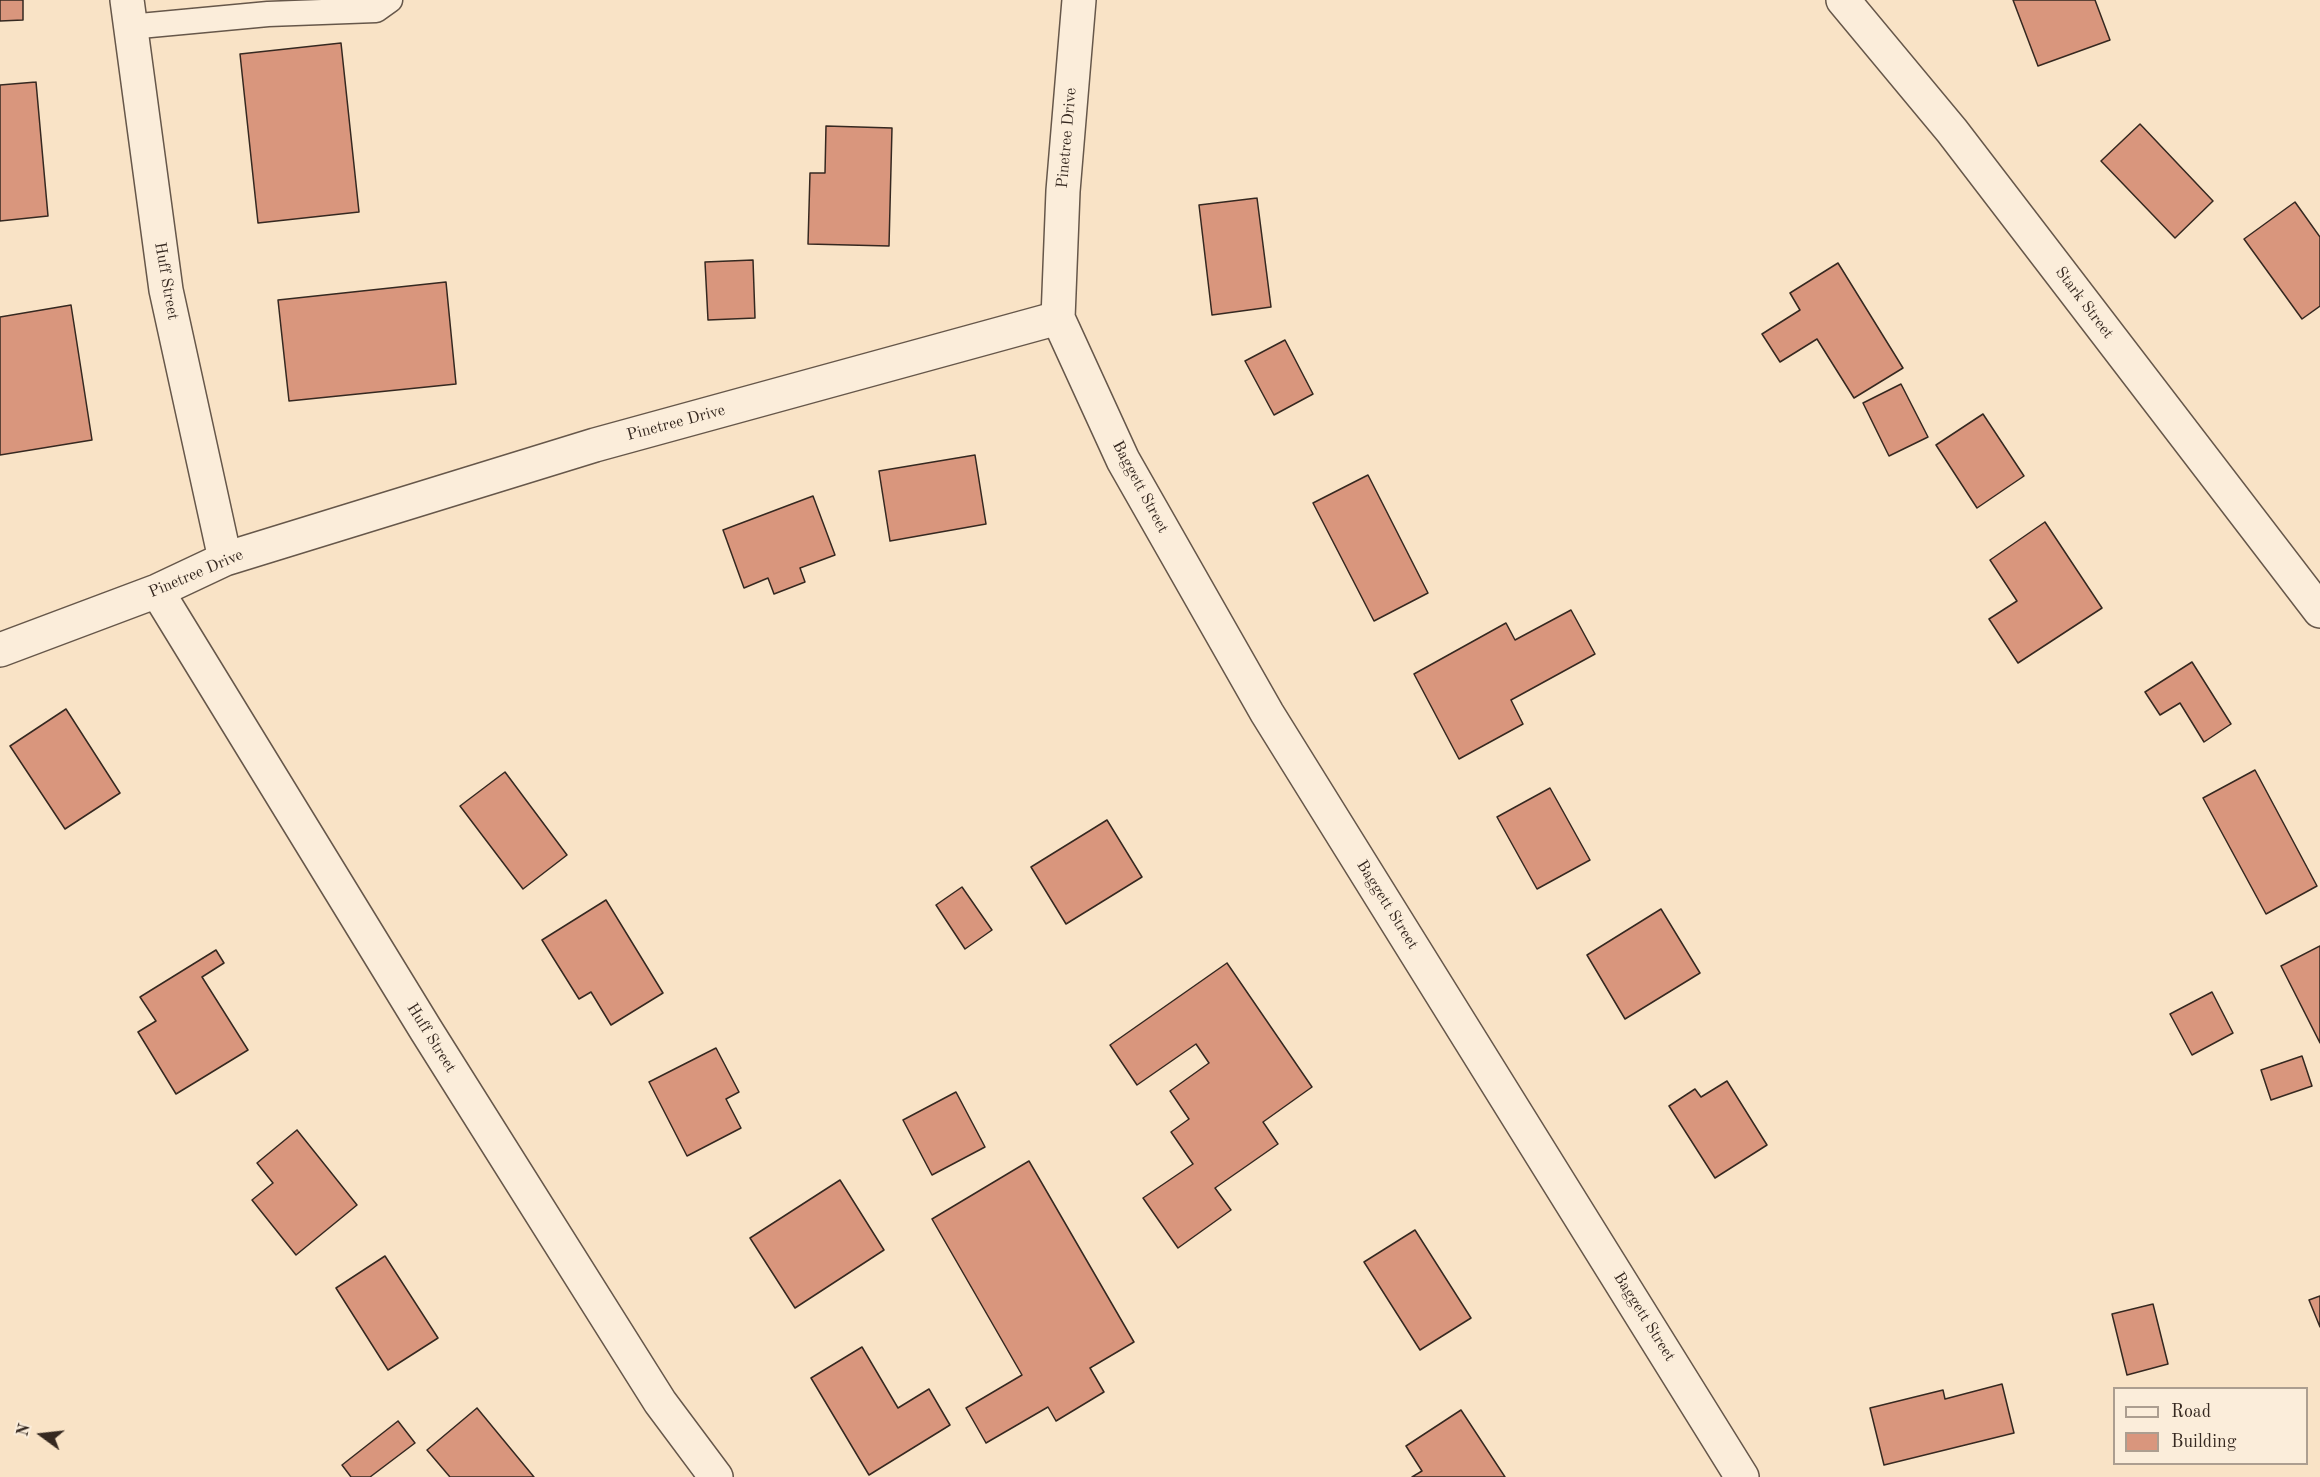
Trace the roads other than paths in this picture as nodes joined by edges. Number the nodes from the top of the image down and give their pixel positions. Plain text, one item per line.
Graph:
1 (390, 0) edge
2 (1079, 0) edge
3 (1843, 0) edge
4 (128, 13) edge
5 (1058, 318) junction
6 (225, 559) junction
7 (157, 591) junction
8 (2320, 611) edge
9 (0, 650) edge
10 (716, 1477) edge
11 (1742, 1477) edge

1 - 4 lane
2 - 5 street, Pinetree Drive
3 - 8 street, Stark Street
4 - 6 street, Huff Street
5 - 6 street, Pinetree Drive
5 - 11 street, Baggett Street
6 - 7 street, Pinetree Drive
7 - 9 street, Pinetree Drive
7 - 10 street, Huff Street

